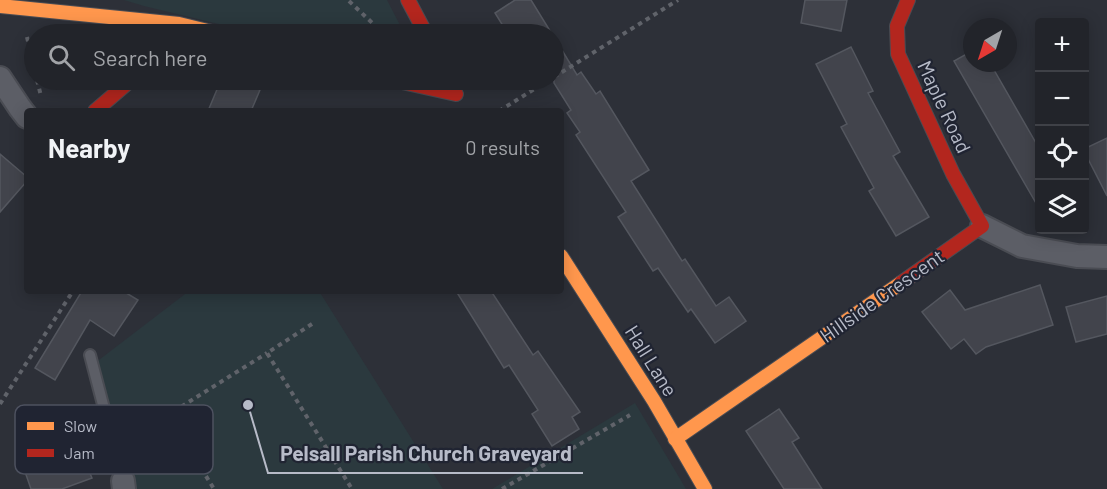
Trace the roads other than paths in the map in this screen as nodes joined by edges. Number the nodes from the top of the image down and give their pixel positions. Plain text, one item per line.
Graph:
1 (408, 0) edge
2 (908, 0) edge
3 (0, 6) edge
4 (142, 24) edge
5 (421, 24) edge
6 (1, 82) edge
7 (120, 90) edge
8 (430, 90) edge
9 (455, 90) edge
10 (99, 108) edge
11 (24, 113) edge
12 (982, 226) junction
13 (1107, 257) edge
14 (564, 261) edge
15 (90, 356) dead end
16 (104, 405) edge
17 (675, 439) junction
18 (705, 489) edge

1 - 5 street
2 - 12 street, Maple Road
3 - 4 street
6 - 11 street
7 - 10 street
8 - 9 street
12 - 13 street
12 - 17 street, Hillside Crescent
14 - 17 street, Hall Lane
15 - 16 lane
17 - 18 street, Hall Lane

